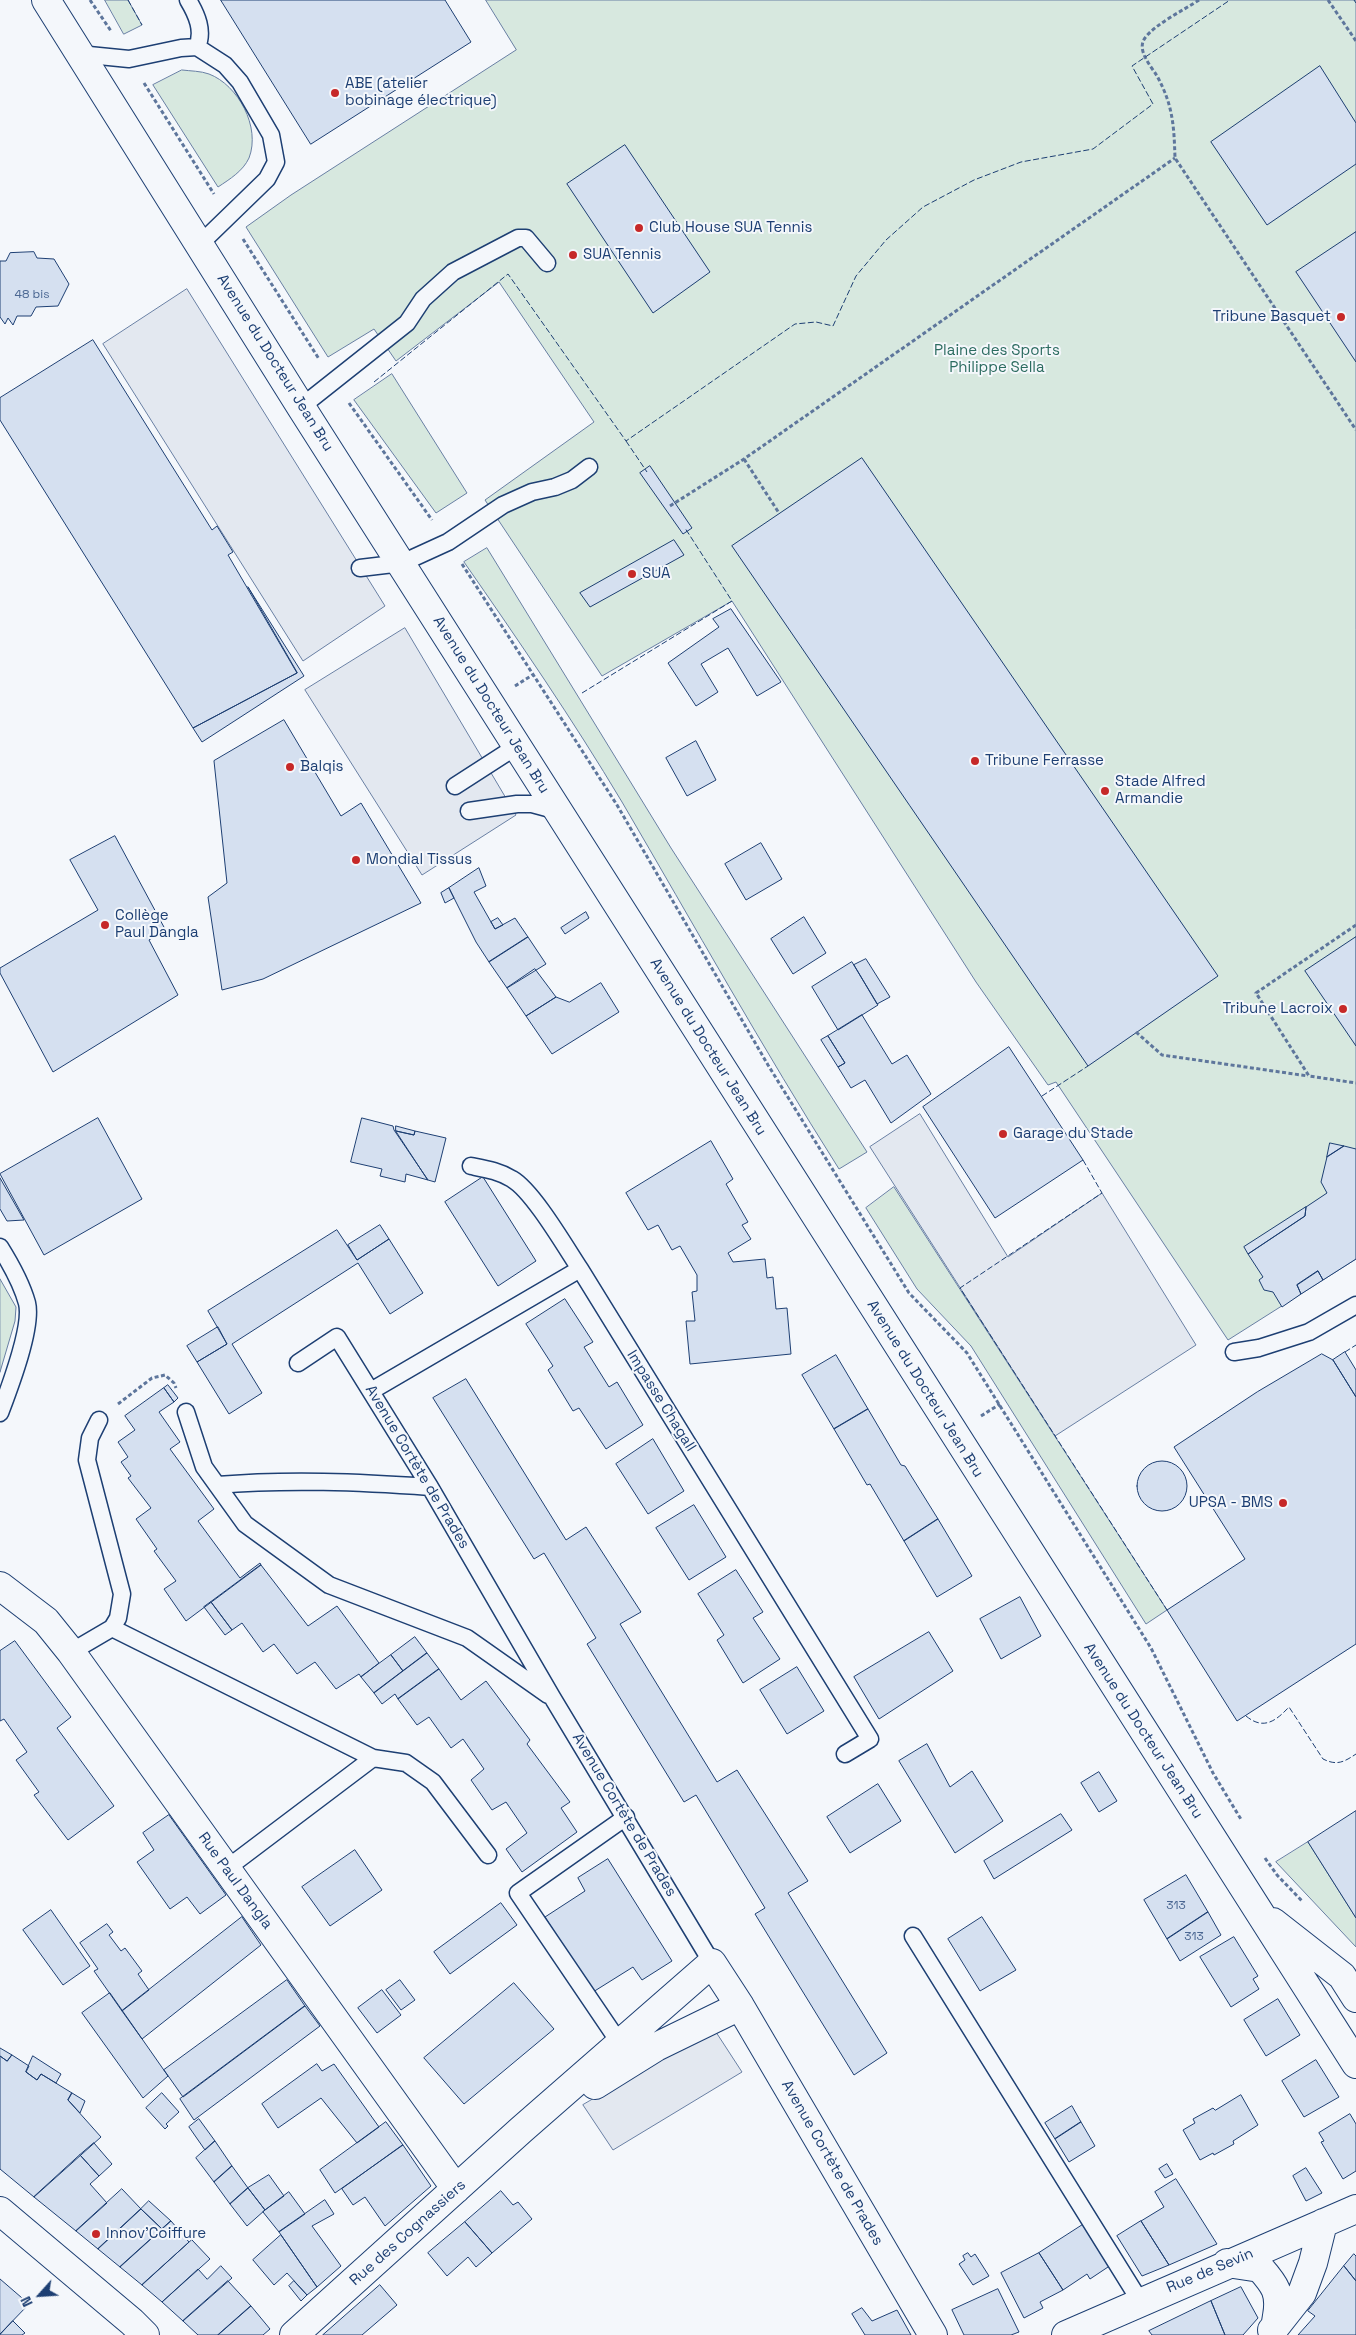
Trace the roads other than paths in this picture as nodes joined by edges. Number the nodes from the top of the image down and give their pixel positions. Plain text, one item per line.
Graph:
1 (46, 0) edge
2 (58, 0) edge
3 (188, 0) edge
4 (63, 29) junction
5 (197, 47) junction
6 (79, 54) junction
7 (200, 244) junction
8 (547, 263) dead end
9 (301, 407) junction
10 (589, 467) dead end
11 (402, 563) junction
12 (360, 568) dead end
13 (517, 746) junction
14 (455, 786) dead end
15 (469, 811) dead end
16 (558, 811) junction
17 (471, 1166) dead end
18 (0, 1247) edge
19 (580, 1270) junction
20 (1356, 1304) edge
21 (1234, 1352) dead end
22 (298, 1363) dead end
23 (371, 1391) junction
24 (0, 1412) edge
25 (186, 1412) road end
26 (99, 1420) road end
27 (217, 1486) junction
28 (430, 1487) junction
29 (0, 1586) edge
30 (112, 1628) junction
31 (71, 1652) junction
32 (552, 1697) junction
33 (845, 1754) dead end
34 (373, 1758) junction
35 (626, 1817) junction
36 (488, 1854) dead end
37 (226, 1869) junction
38 (1257, 1909) junction
39 (913, 1936) dead end
40 (712, 1963) junction
41 (1356, 1998) edge
42 (740, 2006) junction
43 (621, 2045) junction
44 (1356, 2064) edge
45 (521, 2130) junction
46 (456, 2189) junction
47 (1356, 2209) edge
48 (0, 2211) edge
49 (1323, 2223) junction
50 (1227, 2263) junction
51 (1140, 2301) junction
52 (1272, 2330) edge
53 (145, 2335) edge
54 (294, 2335) edge
55 (932, 2335) edge
56 (1066, 2335) edge

1 - 4 main road, Avenue du Docteur Jean Bru
2 - 4 main road, Avenue du Docteur Jean Bru
3 - 5 lane
4 - 6 main road, Avenue du Docteur Jean Bru
5 - 6 lane
5 - 7 lane
6 - 7 main road, Avenue du Docteur Jean Bru
7 - 9 main road, Avenue du Docteur Jean Bru
8 - 9 lane
9 - 11 main road, Avenue du Docteur Jean Bru
10 - 11 lane
11 - 12 lane
11 - 13 main road, Avenue du Docteur Jean Bru
13 - 14 lane
13 - 16 main road, Avenue du Docteur Jean Bru
15 - 16 lane
16 - 38 main road, Avenue du Docteur Jean Bru
17 - 19 lane, Impasse Chagall
18 - 24 lane
19 - 23 lane
19 - 33 lane, Impasse Chagall
20 - 21 lane
22 - 23 lane, Avenue Cortète de Prades
23 - 28 lane, Avenue Cortète de Prades
25 - 27 lane
26 - 30 lane
27 - 28 lane
27 - 32 lane
28 - 32 lane, Avenue Cortète de Prades
29 - 31 main road, Rue Paul Dangla
30 - 31 lane
30 - 34 lane
31 - 37 main road, Rue Paul Dangla
32 - 35 lane, Avenue Cortète de Prades
34 - 36 lane
34 - 37 lane
35 - 40 lane, Avenue Cortète de Prades
35 - 43 lane
37 - 46 main road, Rue Paul Dangla
38 - 41 main road
38 - 44 main road, Avenue du Docteur Jean Bru
39 - 51 lane
40 - 42 main road, Avenue Cortète de Prades
40 - 43 main road
42 - 45 main road
42 - 55 main road, Avenue Cortète de Prades
43 - 45 main road
45 - 46 main road, Rue des Cognassiers
46 - 54 main road, Rue des Cognassiers
47 - 49 main road, Rue de Sevin
48 - 53 main road
49 - 50 main road, Rue de Sevin
49 - 52 main road
50 - 51 main road, Rue de Sevin
50 - 52 main road
51 - 56 main road, Rue de Sevin

